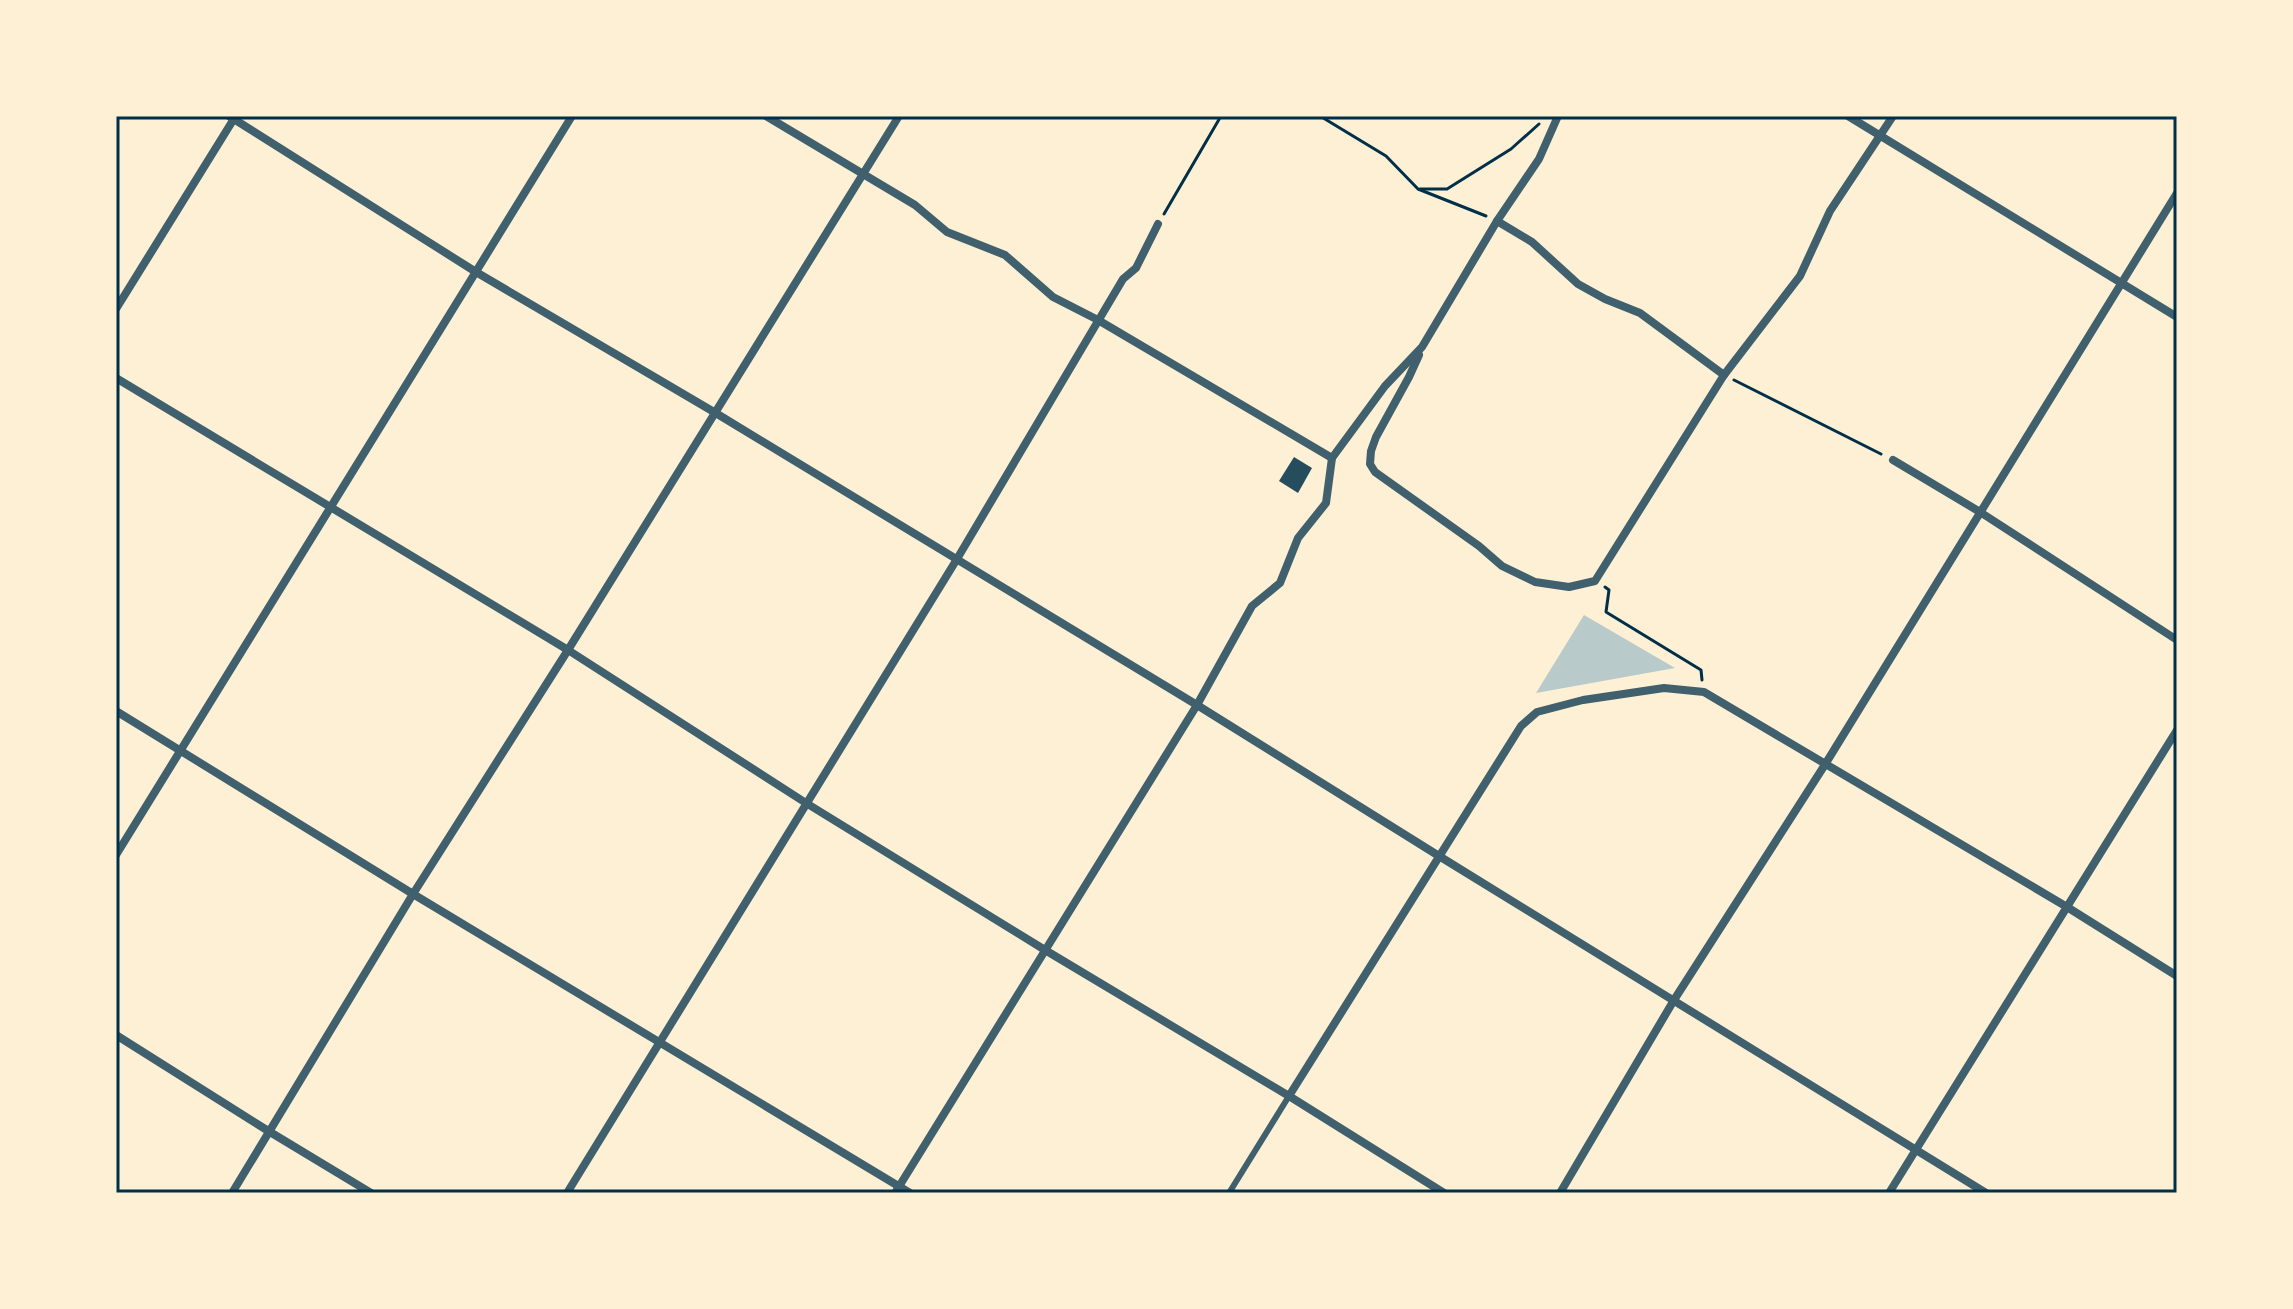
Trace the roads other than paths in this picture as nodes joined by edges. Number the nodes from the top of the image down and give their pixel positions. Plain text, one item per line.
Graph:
1 (572, 116) edge
2 (766, 116) edge
3 (899, 116) edge
4 (1558, 116) edge
5 (1848, 116) edge
6 (1893, 116) edge
7 (233, 117) edge
8 (1881, 137) junction
9 (863, 175) junction
10 (2177, 193) edge
11 (1497, 221) junction
12 (1158, 224) road end
13 (476, 272) junction
14 (2122, 283) junction
15 (116, 309) edge
16 (2177, 317) edge
17 (1098, 320) junction
18 (1422, 347) junction
19 (1724, 375) junction
20 (116, 378) edge
21 (714, 412) junction
22 (1332, 458) junction
23 (1893, 460) road end
24 (330, 508) junction
25 (1980, 512) junction
26 (957, 559) junction
27 (2177, 640) edge
28 (568, 650) junction
29 (1197, 705) junction
30 (116, 711) edge
31 (2177, 730) edge
32 (180, 751) junction
33 (1826, 763) junction
34 (806, 803) junction
35 (116, 855) edge
36 (1439, 856) junction
37 (413, 894) junction
38 (2067, 907) junction
39 (1045, 950) junction
40 (2177, 976) edge
41 (1674, 1000) junction
42 (116, 1035) edge
43 (661, 1042) junction
44 (1289, 1096) junction
45 (270, 1132) junction
46 (1916, 1150) junction
47 (897, 1190) edge
48 (232, 1193) edge
49 (371, 1193) edge
50 (567, 1193) edge
51 (910, 1193) edge
52 (1229, 1193) edge
53 (1444, 1193) edge
54 (1560, 1193) edge
55 (1889, 1193) edge
56 (1986, 1193) edge

1 - 13 street
2 - 9 street
3 - 9 street
4 - 11 street
5 - 8 street
6 - 8 street
7 - 13 street
7 - 15 street
8 - 14 street
8 - 19 street
9 - 17 street
9 - 21 street
10 - 14 street
11 - 18 street
11 - 19 street
12 - 17 street
13 - 21 street
13 - 24 street
14 - 16 street
14 - 25 street
17 - 22 street
17 - 26 street
18 - 19 street
18 - 22 street
20 - 24 street
21 - 26 street
21 - 28 street
22 - 29 street
23 - 25 street
24 - 28 street
24 - 32 street
25 - 27 street
25 - 33 street
26 - 29 street
26 - 34 street
28 - 34 street
28 - 37 street
29 - 36 street
29 - 39 street
30 - 32 street
31 - 38 street
32 - 35 street
32 - 37 street
33 - 36 street
33 - 38 street
33 - 41 street
34 - 39 street
34 - 43 street
36 - 41 street
36 - 44 street
37 - 43 street
37 - 45 street
38 - 40 street
38 - 46 street
39 - 44 street
39 - 47 street
41 - 46 street
41 - 54 street
42 - 45 street
43 - 47 street
43 - 50 street
44 - 52 street
44 - 53 street
45 - 48 street
45 - 49 street
46 - 55 street
46 - 56 street
47 - 51 street

